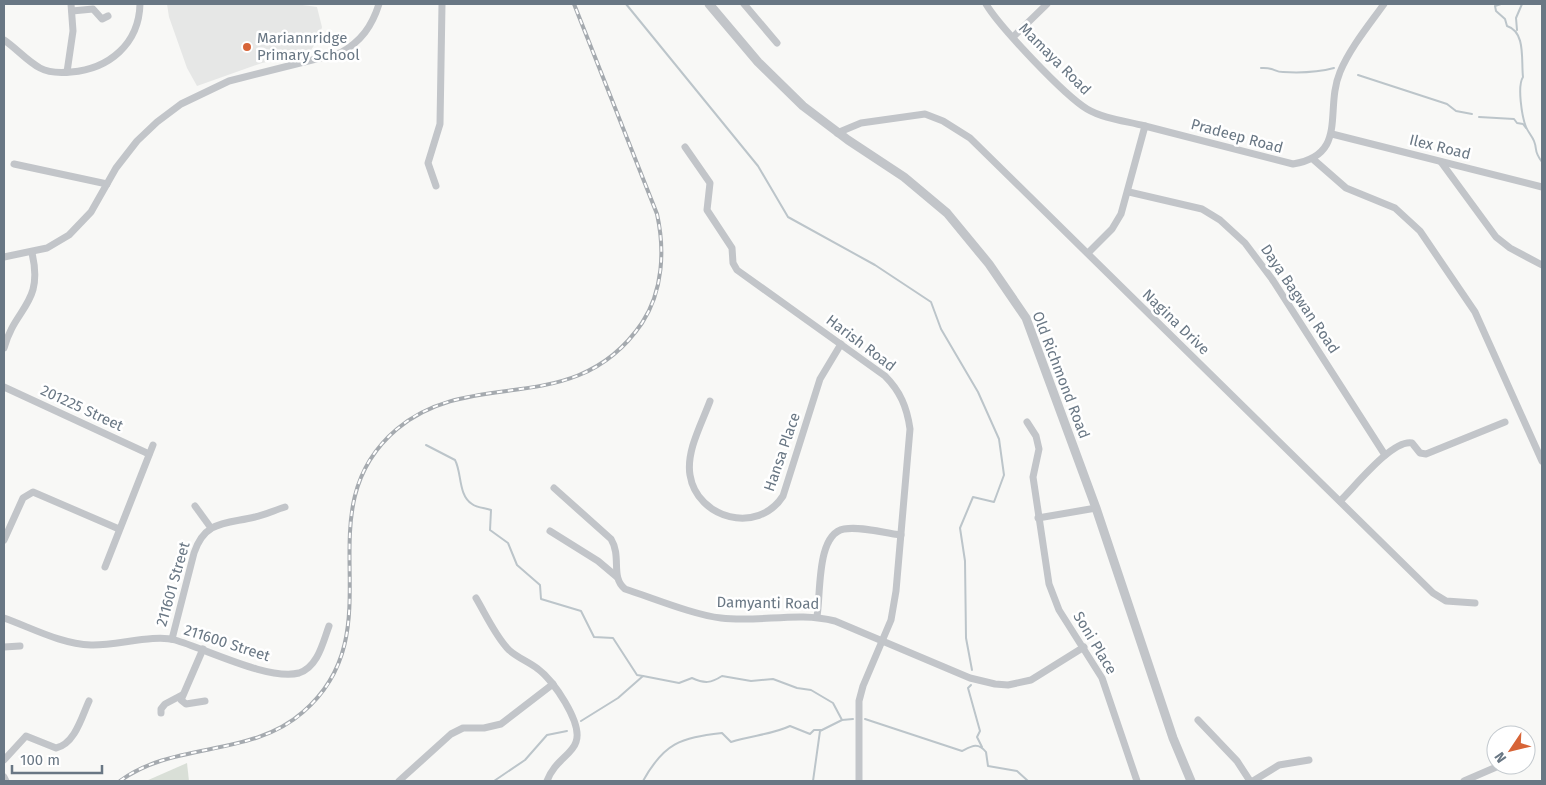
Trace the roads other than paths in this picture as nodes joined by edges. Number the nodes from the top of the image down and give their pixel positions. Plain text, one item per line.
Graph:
1 (140, 4) edge
2 (379, 4) edge
3 (442, 4) edge
4 (709, 4) edge
5 (744, 4) edge
6 (986, 4) edge
7 (1047, 4) edge
8 (1384, 4) edge
9 (72, 7) edge
10 (108, 16) dead end
11 (1013, 37) junction
12 (4, 40) edge
13 (777, 43) dead end
14 (67, 72) junction
15 (1145, 126) junction
16 (837, 132) junction
17 (1332, 134) junction
18 (685, 147) dead end
19 (1314, 160) junction
20 (1440, 162) junction
21 (14, 164) dead end
22 (107, 184) junction
23 (436, 186) dead end
24 (1542, 186) edge
25 (1129, 192) junction
26 (32, 253) junction
27 (1088, 253) junction
28 (4, 257) edge
29 (1542, 265) edge
30 (841, 344) junction
31 (4, 348) edge
32 (4, 387) edge
33 (710, 401) dead end
34 (1027, 422) dead end
35 (1505, 422) dead end
36 (153, 445) dead end
37 (149, 454) junction
38 (1385, 455) junction
39 (1542, 461) edge
40 (554, 488) dead end
41 (1340, 501) junction
42 (195, 506) dead end
43 (285, 507) dead end
44 (1096, 508) junction
45 (1038, 518) junction
46 (119, 528) junction
47 (211, 528) junction
48 (550, 531) dead end
49 (901, 535) junction
50 (4, 540) edge
51 (105, 567) dead end
52 (617, 577) junction
53 (476, 598) dead end
54 (1475, 603) dead end
55 (817, 616) junction
56 (4, 618) edge
57 (329, 626) dead end
58 (172, 639) junction
59 (883, 641) junction
60 (20, 646) dead end
61 (4, 647) edge
62 (1084, 647) junction
63 (203, 650) junction
64 (553, 684) junction
65 (183, 695) junction
66 (89, 701) dead end
67 (205, 701) dead end
68 (161, 713) dead end
69 (1198, 720) dead end
70 (4, 760) edge
71 (1309, 760) dead end
72 (1486, 771) edge
73 (4, 777) edge
74 (6, 781) edge
75 (399, 781) edge
76 (547, 781) edge
77 (859, 781) edge
78 (1137, 781) edge
79 (1191, 781) edge
80 (1251, 781) edge
81 (1464, 781) edge

1 - 14 street
2 - 22 street
3 - 23 street
4 - 16 street, Old Richmond Road
5 - 13 street
6 - 11 street, Mamaya Road
7 - 11 street
8 - 17 street
9 - 10 street
9 - 14 street
11 - 15 street, Mamaya Road
12 - 14 street
15 - 19 street, Pradeep Road
15 - 25 street
16 - 27 street, Nagina Drive
16 - 44 street, Old Richmond Road
17 - 19 street
17 - 20 street, Ilex Road
18 - 30 street, Harish Road
19 - 39 street
20 - 24 street, Ilex Road
20 - 29 street
21 - 22 street
22 - 26 street
25 - 27 street
25 - 38 street, Daya Bagwan Road
26 - 28 street
26 - 31 street
27 - 41 street, Nagina Drive
30 - 33 street, Hansa Place
30 - 49 street, Harish Road
32 - 37 street, 201225 Street
34 - 45 street, Soni Place
35 - 38 street
36 - 37 street
37 - 46 street
38 - 41 street
40 - 52 street
41 - 54 street, Nagina Drive
42 - 47 street
43 - 47 street
44 - 45 street
44 - 79 street, Old Richmond Road
45 - 62 street, Soni Place
46 - 50 street
46 - 51 street
47 - 58 street, 211601 Street
48 - 52 street, Damyanti Road
49 - 55 street
49 - 59 street, Harish Road
52 - 55 street, Damyanti Road
53 - 64 street
55 - 59 street, Damyanti Road
56 - 58 street, 211600 Street
57 - 63 street, 211600 Street
58 - 63 street, 211600 Street
59 - 62 street, Damyanti Road
59 - 77 street, Harish Road
60 - 61 street
62 - 78 street, Soni Place
63 - 65 street
64 - 75 street
64 - 76 street
65 - 67 street
65 - 68 street
66 - 70 street
69 - 80 street
71 - 80 street
72 - 81 street
73 - 74 street

